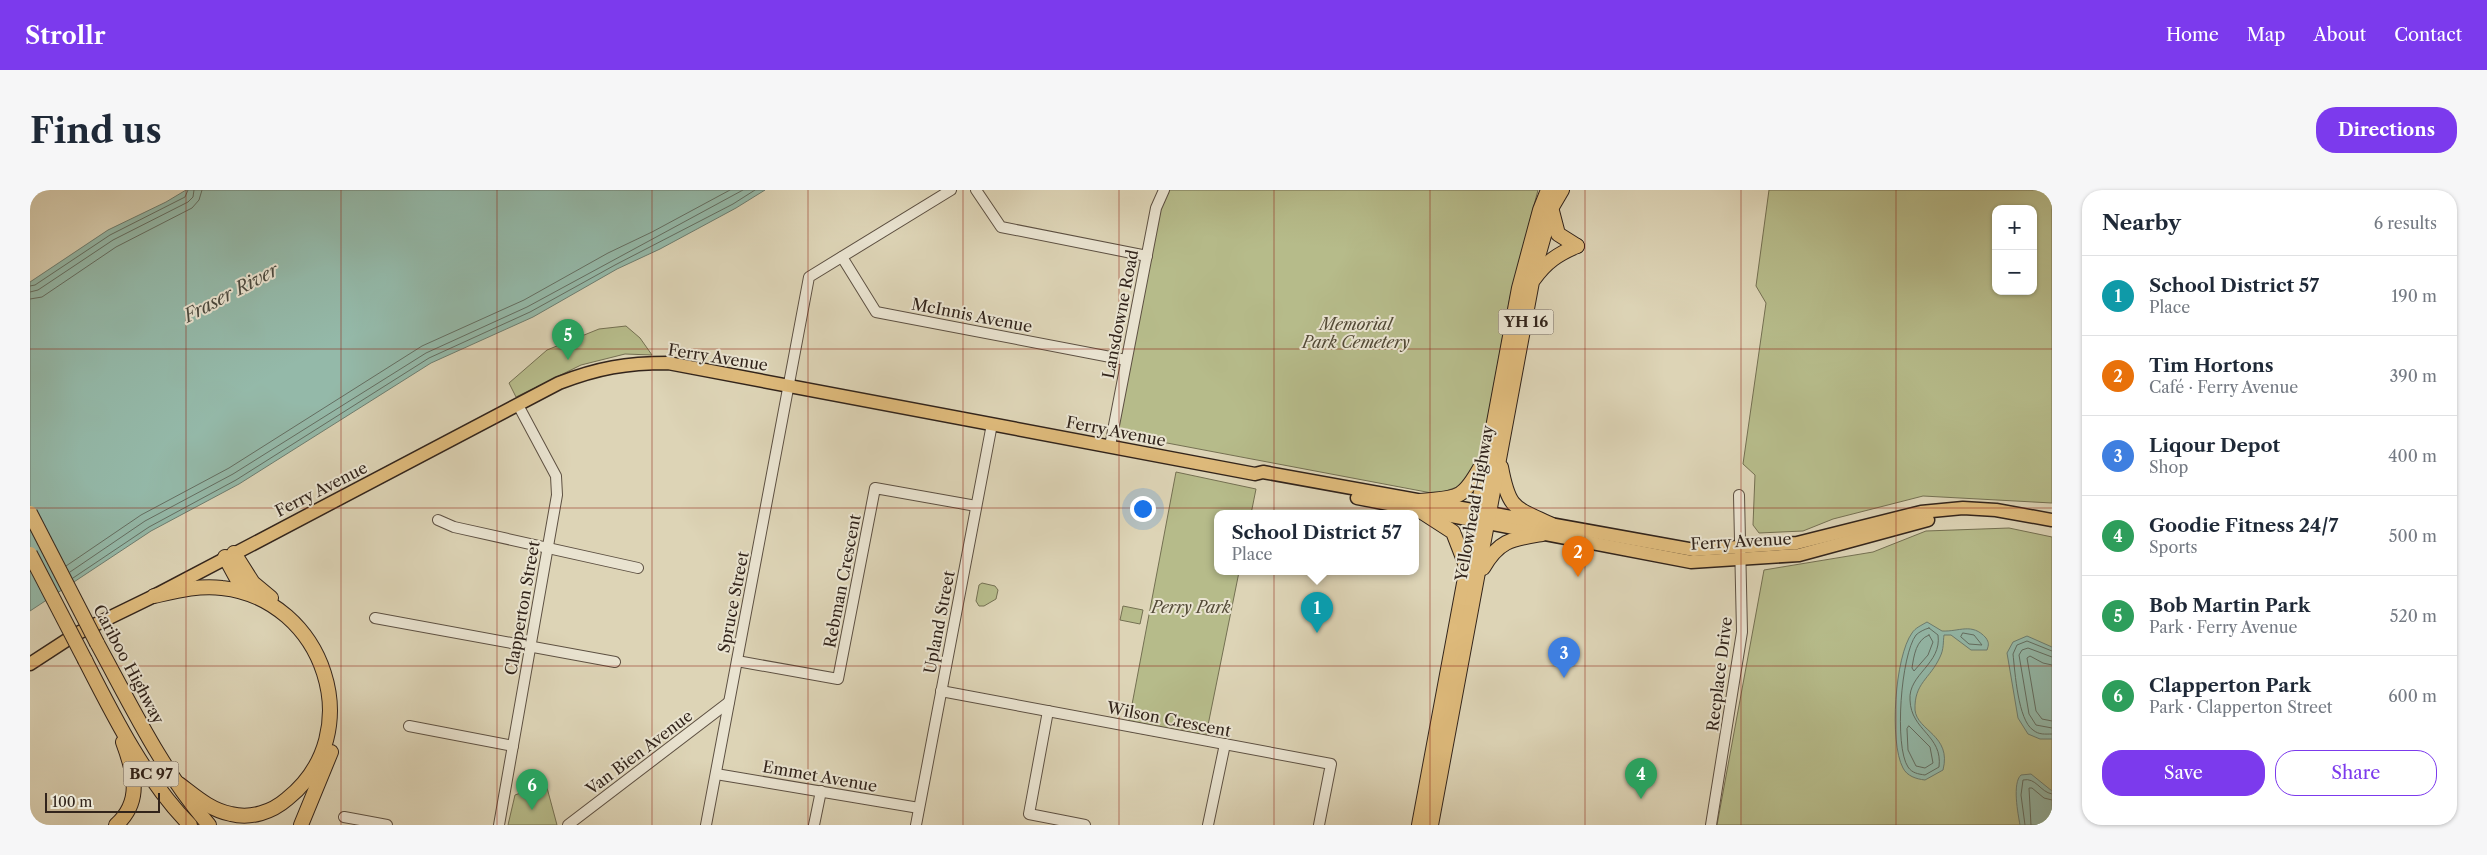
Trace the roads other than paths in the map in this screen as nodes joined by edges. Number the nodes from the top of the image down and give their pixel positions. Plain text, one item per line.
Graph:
1 (951, 190) edge
2 (976, 190) edge
3 (1158, 190) edge
4 (1164, 190) edge
5 (1548, 190) edge
6 (1562, 190) edge
7 (1156, 208) junction
8 (1552, 208) junction
9 (1146, 256) junction
10 (842, 257) junction
11 (1534, 279) junction
12 (1126, 360) junction
13 (790, 385) junction
14 (518, 405) junction
15 (992, 424) junction
16 (1110, 446) junction
17 (1493, 456) junction
18 (1739, 495) dead end
19 (976, 506) junction
20 (1419, 506) junction
21 (30, 514) edge
22 (1482, 518) junction
23 (438, 520) dead end
24 (2052, 520) edge
25 (2052, 528) edge
26 (1547, 530) junction
27 (548, 547) junction
28 (1740, 553) junction
29 (30, 554) edge
30 (229, 555) junction
31 (1466, 567) junction
32 (638, 568) dead end
33 (1478, 578) junction
34 (244, 592) junction
35 (154, 596) junction
36 (375, 618) dead end
37 (531, 646) junction
38 (737, 661) junction
39 (615, 662) dead end
40 (30, 664) edge
41 (941, 691) junction
42 (729, 702) junction
43 (1048, 711) junction
44 (116, 720) junction
45 (409, 726) dead end
46 (1225, 744) junction
47 (513, 746) junction
48 (716, 774) junction
49 (179, 784) junction
50 (821, 791) junction
51 (919, 808) junction
52 (344, 817) dead end
53 (116, 825) edge
54 (190, 825) edge
55 (209, 825) edge
56 (301, 825) edge
57 (387, 825) edge
58 (499, 825) edge
59 (568, 825) edge
60 (706, 825) edge
61 (814, 825) edge
62 (916, 825) edge
63 (1086, 825) edge
64 (1208, 825) edge
65 (1319, 825) edge
66 (1419, 825) edge
67 (1431, 825) edge
68 (1711, 825) edge

1 - 10 street, Spruce Street
2 - 9 street
3 - 7 street
4 - 7 street, Lansdowne Road
5 - 17 highway, Yellowhead Highway / YH 16
6 - 8 highway, Yellowhead Highway / YH 16
7 - 9 street, Lansdowne Road
8 - 11 highway, Yellowhead Highway / YH 16
8 - 11 highway
9 - 12 street, Lansdowne Road
10 - 12 street, McInnis Avenue
10 - 13 street, Spruce Street
11 - 17 highway, Yellowhead Highway / YH 16
12 - 16 street, Lansdowne Road
13 - 14 main road, Ferry Avenue
13 - 15 main road, Ferry Avenue
13 - 38 street, Spruce Street
14 - 27 street, Clapperton Street
14 - 30 main road, Ferry Avenue
15 - 16 main road, Ferry Avenue
15 - 19 street, Upland Street
16 - 20 main road, Ferry Avenue
17 - 20 highway
17 - 22 highway, Yellowhead Highway / YH 16
17 - 26 highway
18 - 28 street, Recplace Drive
19 - 38 street, Rebman Crescent
19 - 41 street, Upland Street
20 - 22 main road, Ferry Avenue
20 - 31 highway
21 - 49 highway, Cariboo Highway / BC 97, bridge
22 - 26 main road, Ferry Avenue
22 - 31 highway, Yellowhead Highway / YH 16
22 - 33 highway, Yellowhead Highway / YH 16
23 - 27 street
24 - 28 main road, Ferry Avenue
25 - 28 main road, Ferry Avenue
26 - 28 main road, Ferry Avenue
26 - 33 highway
27 - 32 street
27 - 37 street, Clapperton Street
28 - 68 street, Recplace Drive
29 - 44 highway, BC 97, bridge
30 - 34 highway
30 - 35 main road, Ferry Avenue
30 - 56 highway
31 - 66 highway, Yellowhead Highway / YH 16
33 - 67 highway, Yellowhead Highway / YH 16
34 - 35 highway
34 - 49 highway
35 - 40 main road, Ferry Avenue
36 - 37 street
37 - 39 street
37 - 47 street, Clapperton Street
38 - 42 street, Spruce Street
41 - 43 street, Wilson Crescent
41 - 51 street, Upland Street
42 - 48 street, Spruce Street
42 - 59 street, Van Bien Avenue
43 - 46 street, Wilson Crescent
43 - 63 street
44 - 53 highway
44 - 54 highway, BC 97
45 - 47 street
46 - 64 street
46 - 65 street, Wilson Crescent
47 - 58 street, Clapperton Street
48 - 50 street, Emmet Avenue
48 - 60 street, Spruce Street
49 - 55 highway, Cariboo Highway / BC 97
50 - 51 street, Emmet Avenue
50 - 61 street
51 - 62 street, Upland Street
52 - 57 street

